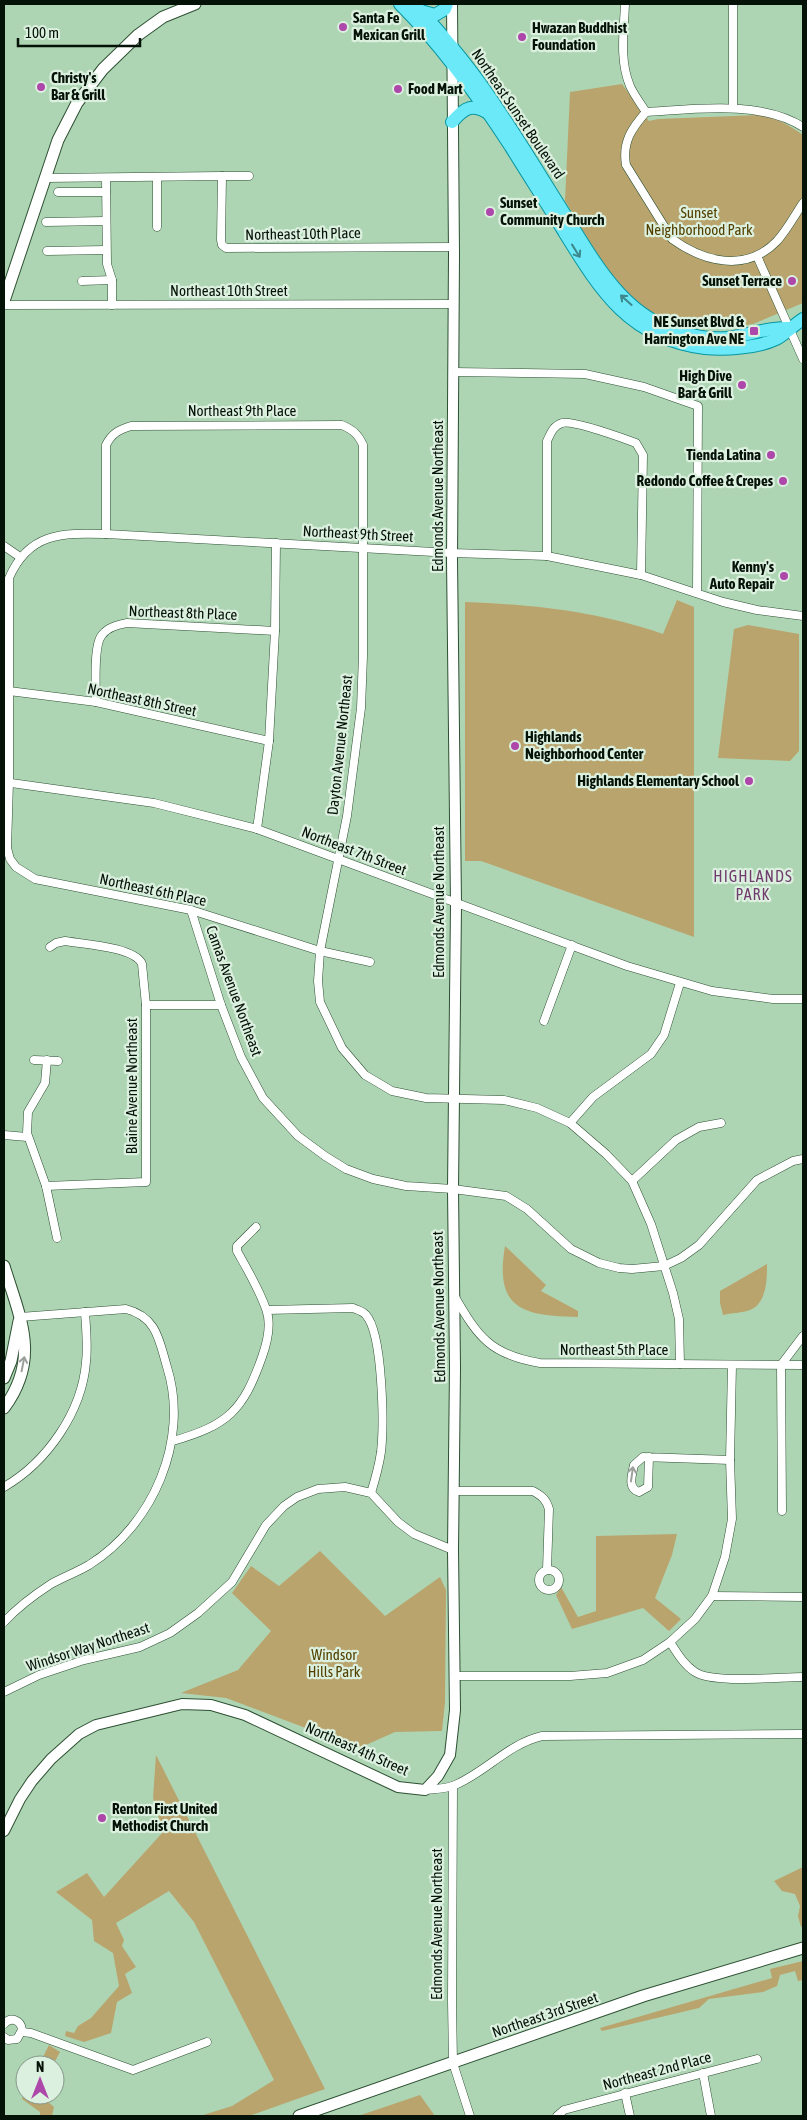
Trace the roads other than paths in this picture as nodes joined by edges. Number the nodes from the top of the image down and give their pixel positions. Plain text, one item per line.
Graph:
1 (195, 4) edge
2 (400, 4) edge
3 (448, 4) edge
4 (452, 4) edge
5 (625, 4) edge
6 (733, 4) edge
7 (417, 7) edge
8 (454, 50) junction
9 (453, 64) junction
10 (734, 108) junction
11 (646, 112) junction
12 (490, 114) junction
13 (452, 122) junction
14 (803, 127) edge
15 (222, 176) junction
16 (249, 176) dead end
17 (45, 178) junction
18 (106, 178) junction
19 (158, 178) junction
20 (58, 192) dead end
21 (106, 192) junction
22 (803, 203) edge
23 (106, 221) junction
24 (46, 222) dead end
25 (157, 227) dead end
26 (454, 247) junction
27 (106, 250) junction
28 (47, 251) dead end
29 (757, 256) junction
30 (112, 280) junction
31 (82, 281) dead end
32 (4, 300) edge
33 (454, 304) junction
34 (4, 305) edge
35 (112, 305) junction
36 (803, 319) edge
37 (789, 328) junction
38 (715, 338) junction
39 (680, 343) junction
40 (803, 359) edge
41 (453, 372) junction
42 (106, 534) junction
43 (276, 543) junction
44 (4, 546) edge
45 (362, 548) junction
46 (452, 553) junction
47 (547, 556) junction
48 (20, 557) junction
49 (642, 575) junction
50 (697, 593) junction
51 (803, 616) edge
52 (275, 631) junction
53 (9, 691) junction
54 (96, 702) junction
55 (269, 741) junction
56 (6, 782) edge
57 (256, 829) junction
58 (339, 860) junction
59 (456, 904) junction
60 (190, 910) junction
61 (572, 945) junction
62 (50, 947) dead end
63 (320, 951) junction
64 (370, 962) dead end
65 (680, 983) junction
66 (803, 999) edge
67 (146, 1005) junction
68 (221, 1006) junction
69 (544, 1021) dead end
70 (34, 1060) dead end
71 (47, 1060) junction
72 (58, 1061) dead end
73 (454, 1098) junction
74 (570, 1123) junction
75 (722, 1123) dead end
76 (4, 1135) edge
77 (27, 1137) junction
78 (803, 1160) edge
79 (632, 1181) junction
80 (46, 1186) junction
81 (453, 1189) junction
82 (256, 1227) dead end
83 (56, 1238) dead end
84 (4, 1266) edge
85 (664, 1266) junction
86 (454, 1295) junction
87 (267, 1310) junction
88 (86, 1312) junction
89 (20, 1317) junction
90 (803, 1336) edge
91 (680, 1364) junction
92 (732, 1365) junction
93 (781, 1365) junction
94 (803, 1365) edge
95 (4, 1378) edge
96 (4, 1408) edge
97 (173, 1441) junction
98 (649, 1457) dead end
99 (730, 1460) junction
100 (4, 1487) edge
101 (454, 1491) junction
102 (371, 1493) junction
103 (782, 1511) dead end
104 (453, 1550) junction
105 (547, 1570) dead end
106 (712, 1596) junction
107 (803, 1597) edge
108 (4, 1622) edge
109 (670, 1642) junction
110 (455, 1676) junction
111 (803, 1677) edge
112 (5, 1692) edge
113 (803, 1734) edge
114 (453, 1786) junction
115 (425, 1790) junction
116 (4, 1831) edge
117 (803, 1948) edge
118 (4, 2023) edge
119 (22, 2032) junction
120 (4, 2036) edge
121 (208, 2042) dead end
122 (757, 2059) dead end
123 (453, 2063) junction
124 (702, 2072) junction
125 (625, 2093) junction
126 (299, 2116) edge
127 (470, 2116) edge
128 (558, 2116) edge
129 (630, 2116) edge
130 (711, 2116) edge

1 - 17 main road
2 - 9 main road, Northeast Sunset Boulevard
3 - 7 main road
4 - 8 street, Edmonds Avenue Northeast
5 - 11 street
6 - 10 street
7 - 8 main road, Northeast Sunset Boulevard
8 - 9 street, Edmonds Avenue Northeast
38 -> 8 main road, Northeast Sunset Boulevard
9 - 12 main road, Northeast Sunset Boulevard
9 - 13 street, Edmonds Avenue Northeast
10 - 11 street
10 - 14 street
11 - 29 street
12 - 13 main road
12 -> 39 main road, Northeast Sunset Boulevard
13 - 26 street, Edmonds Avenue Northeast
15 - 16 street
15 - 19 street
15 - 26 street, Northeast 10th Place
17 - 18 street
17 - 32 main road
18 - 19 street
18 - 21 street
19 - 25 street
20 - 21 street
21 - 23 street
22 - 29 street
23 - 24 street
23 - 27 street
26 - 33 street, Edmonds Avenue Northeast
27 - 28 street
27 - 30 street
29 - 37 street
30 - 31 street
30 - 35 street
33 - 35 street, Northeast 10th Street
33 - 41 street, Edmonds Avenue Northeast
34 - 35 street, Northeast 10th Street
36 - 37 main road, Northeast Sunset Boulevard
37 - 38 main road, Northeast Sunset Boulevard
37 - 39 main road, Northeast Sunset Boulevard
37 - 40 street
38 - 39 main road
41 - 46 street, Edmonds Avenue Northeast
41 - 50 street
42 - 43 street, Northeast 9th Street
42 - 45 street, Northeast 9th Place
42 - 48 street, Northeast 9th Street
43 - 45 street, Northeast 9th Street
43 - 52 street
44 - 48 street
45 - 46 street, Northeast 9th Street
45 - 58 street, Dayton Avenue Northeast
46 - 47 street, Northeast 9th Street
46 - 59 street, Edmonds Avenue Northeast
47 - 49 street, Northeast 9th Street
47 - 49 street
48 - 53 street, Northeast 6th Place
49 - 50 street, Northeast 9th Street
50 - 51 street, Northeast 9th Street
52 - 54 street, Northeast 8th Place
52 - 55 street
53 - 54 street, Northeast 8th Street
53 - 56 street, Northeast 6th Place
54 - 55 street, Northeast 8th Street
55 - 57 street
56 - 57 street, Northeast 7th Street
56 - 60 street, Northeast 6th Place
57 - 58 street, Northeast 7th Street
58 - 59 street, Northeast 7th Street
58 - 63 street, Dayton Avenue Northeast
59 - 61 street, Northeast 7th Street
59 - 73 street, Edmonds Avenue Northeast
60 - 63 street, Northeast 6th Place
60 - 68 street, Camas Avenue Northeast
61 - 65 street, Northeast 7th Street
61 - 69 street
62 - 67 street
63 - 64 street, Northeast 6th Place
63 - 73 street, Dayton Avenue Northeast
65 - 66 street, Northeast 7th Street
65 - 74 street
67 - 68 street, Blaine Avenue Northeast
67 - 80 street, Blaine Avenue Northeast
68 - 81 street, Camas Avenue Northeast
70 - 71 street
71 - 72 street
71 - 77 street
73 - 74 street, Dayton Avenue Northeast
73 - 81 street, Edmonds Avenue Northeast
74 - 79 street, Dayton Avenue Northeast
75 - 79 street
76 - 77 street
77 - 80 street
78 - 85 street
79 - 85 street
80 - 83 street
81 - 85 street
81 - 86 street, Edmonds Avenue Northeast
82 - 87 street
84 - 89 main road
85 - 91 street
86 - 91 street, Northeast 5th Place
86 - 101 street, Edmonds Avenue Northeast
87 - 97 street
87 - 102 street
88 - 89 street
88 - 97 street
88 - 100 street
89 - 95 main road
96 -> 89 main road
90 - 93 street
91 - 92 street, Northeast 5th Place
92 - 93 street, Northeast 5th Place
92 - 99 street
93 - 94 street, Northeast 5th Place
93 - 103 street
97 - 108 street
98 - 99 street
99 - 106 street
101 - 104 street, Edmonds Avenue Northeast
101 - 105 street
102 - 104 street
102 - 112 street, Windsor Way Northeast
104 - 110 street, Edmonds Avenue Northeast
106 - 107 street
106 - 109 street
109 - 110 street
109 - 111 street
110 - 115 street, Edmonds Avenue Northeast
113 - 114 street, Northeast 4th Street
114 - 115 street, Northeast 4th Street
114 - 123 street, Edmonds Avenue Northeast
115 - 116 street, Northeast 4th Street
117 - 123 main road, Northeast 3rd Street
118 - 119 street
119 - 120 street
119 - 121 street
122 - 124 street, Northeast 2nd Place
123 - 126 main road, Northeast 3rd Street
123 - 127 street, Edmonds Avenue Northeast
124 - 125 street, Northeast 2nd Place
124 - 130 street
125 - 128 street, Northeast 2nd Place
125 - 129 street

